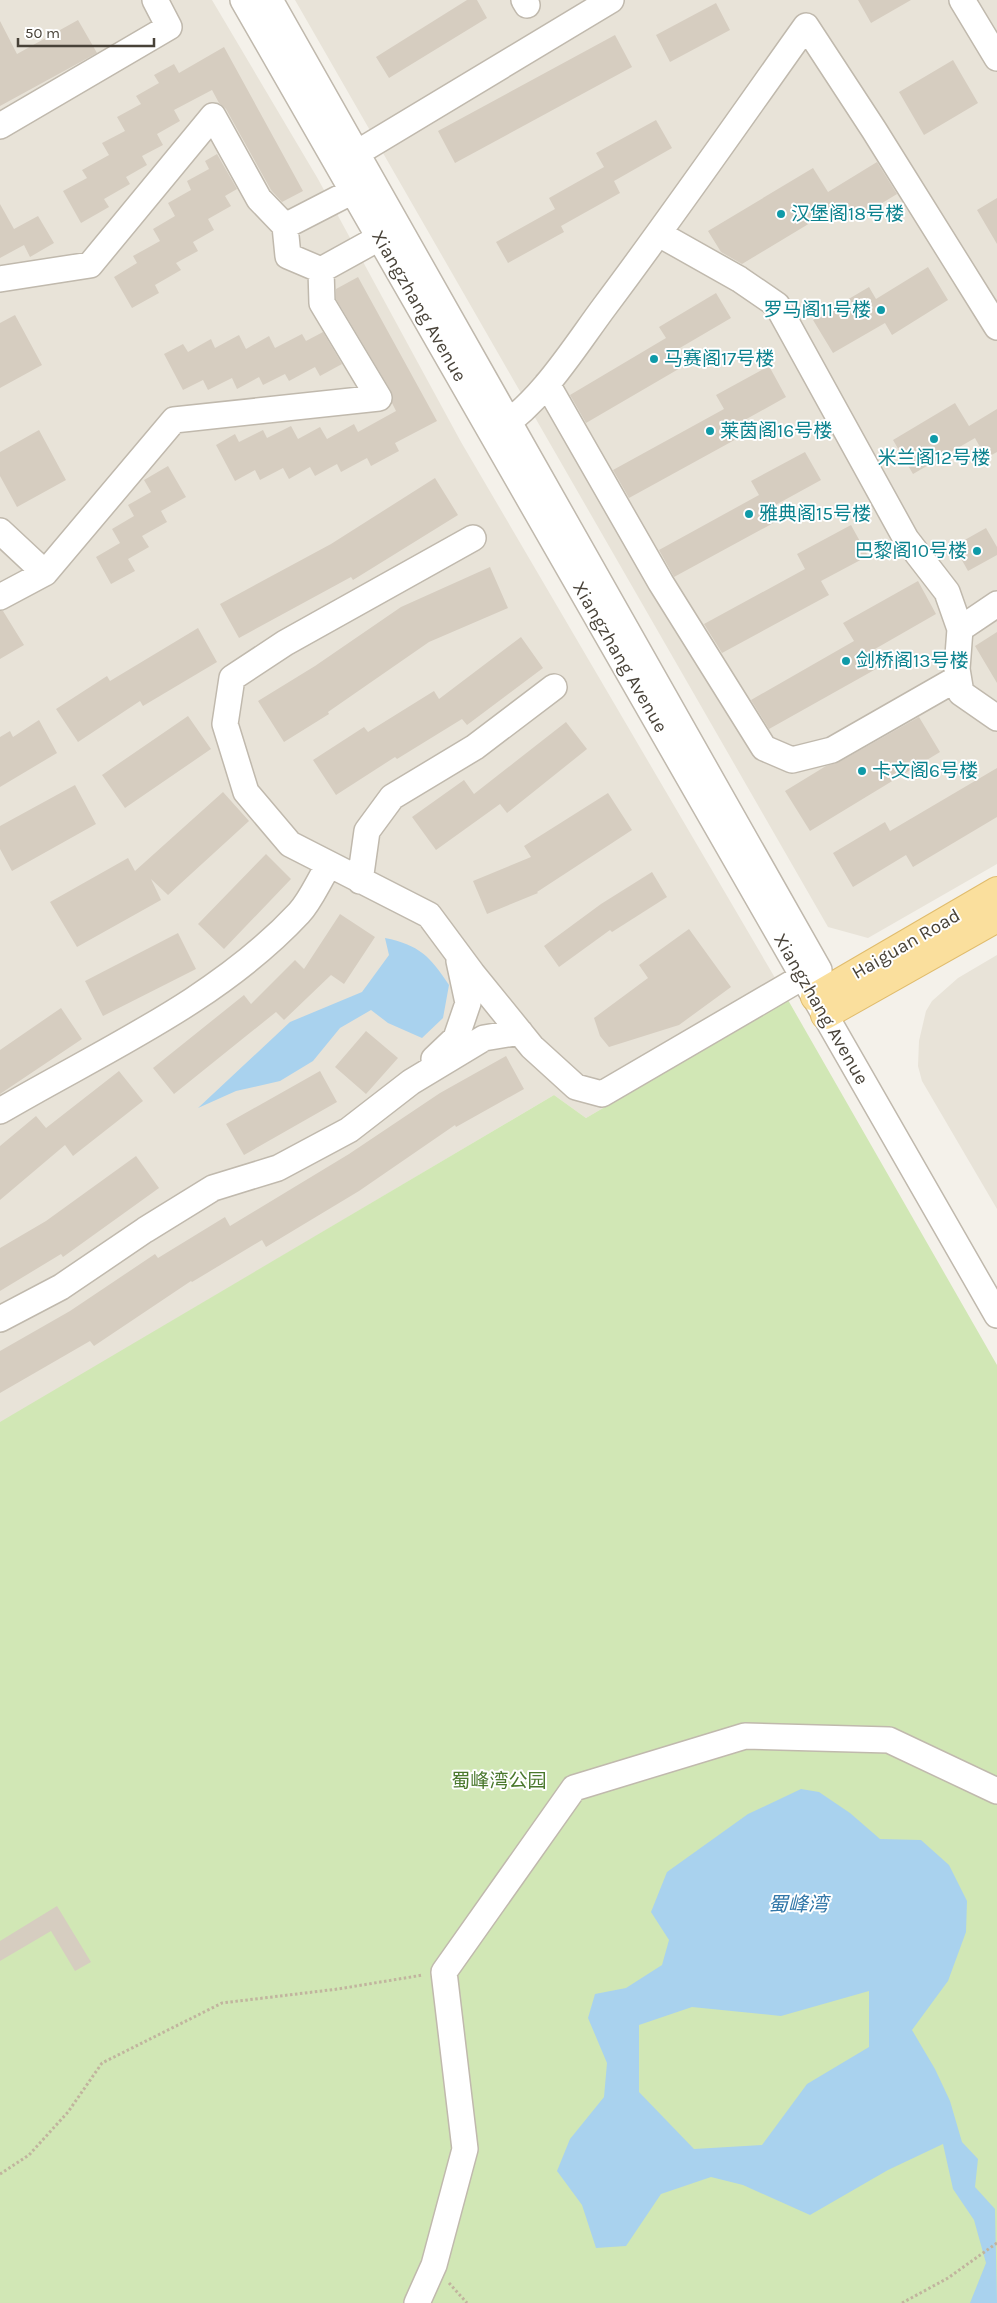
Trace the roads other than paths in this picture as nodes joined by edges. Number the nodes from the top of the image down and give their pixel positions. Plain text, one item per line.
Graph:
1 (155, 0) edge
2 (243, 0) edge
3 (270, 0) edge
4 (611, 0) edge
5 (962, 0) edge
6 (997, 58) edge
7 (0, 126) edge
8 (347, 159) junction
9 (353, 191) junction
10 (285, 226) junction
11 (659, 234) junction
12 (379, 238) junction
13 (321, 270) junction
14 (0, 279) edge
15 (997, 327) edge
16 (546, 384) junction
17 (501, 428) junction
18 (0, 531) edge
19 (473, 538) dead end
20 (45, 573) junction
21 (0, 597) edge
22 (997, 604) edge
23 (960, 628) junction
24 (958, 678) junction
25 (554, 688) dead end
26 (997, 718) edge
27 (329, 865) junction
28 (360, 881) junction
29 (997, 892) edge
30 (997, 918) edge
31 (458, 954) junction
32 (822, 992) junction
33 (520, 1032) junction
34 (411, 1082) junction
35 (0, 1110) edge
36 (997, 1284) edge
37 (997, 1315) edge
38 (0, 1319) edge
39 (997, 1791) edge
40 (416, 2303) edge

1 - 7 street
2 - 8 street, Xiangzhang Avenue
3 - 8 street, Xiangzhang Avenue
4 - 8 street
5 - 6 street
8 - 9 street, Xiangzhang Avenue
8 - 17 street, Xiangzhang Avenue
9 - 10 street
9 - 12 street, Xiangzhang Avenue
10 - 13 street
10 - 14 street
11 - 15 street
11 - 16 street
11 - 23 street
12 - 13 street
12 - 17 street, Xiangzhang Avenue
13 - 20 street
16 - 17 street
16 - 24 street
17 - 32 street, Xiangzhang Avenue
18 - 20 street
19 - 27 street
20 - 21 street
22 - 23 street
23 - 24 street
24 - 26 street
25 - 28 street
27 - 28 street
27 - 35 street
28 - 31 street
29 - 32 main road, Haiguan Road
30 - 32 main road, Haiguan Road
31 - 33 street
31 - 34 street
32 - 33 street
32 - 36 street, Xiangzhang Avenue
32 - 37 street, Xiangzhang Avenue
33 - 34 street
34 - 38 street
39 - 40 street

